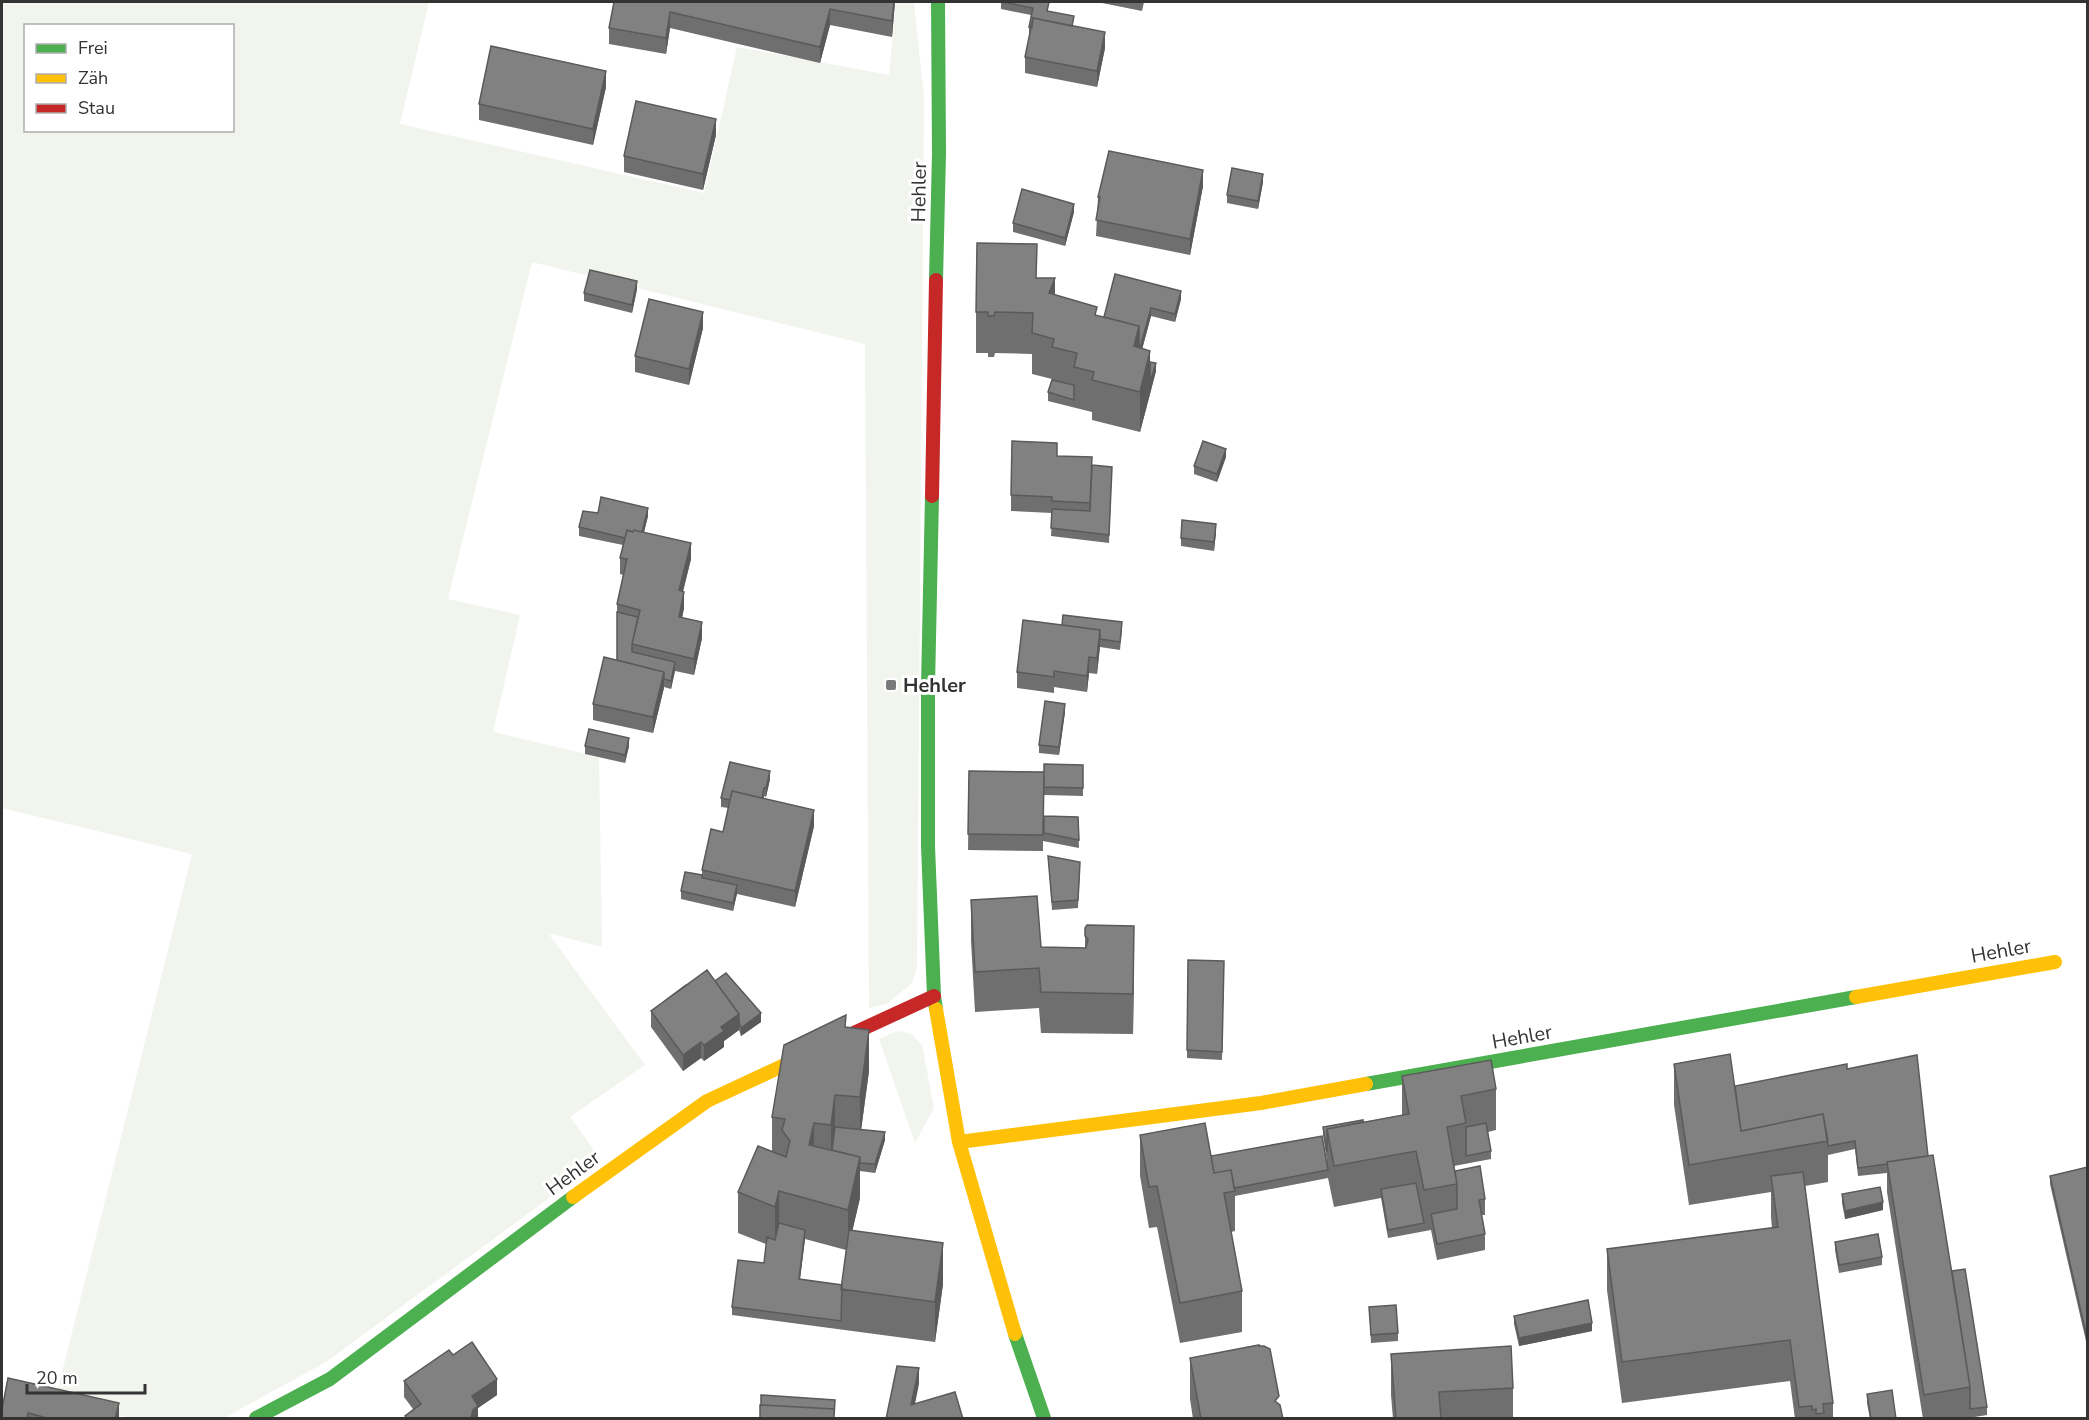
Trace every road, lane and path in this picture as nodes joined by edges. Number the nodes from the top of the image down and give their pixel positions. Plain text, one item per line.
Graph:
1 (938, 2) edge
2 (2055, 962) dead end
3 (934, 996) junction
4 (959, 1142) junction
5 (256, 1419) edge
6 (1044, 1419) edge

1 - 3 street, Hehler
2 - 4 street, Hehler
3 - 4 street, Hehler
3 - 5 street, Hehler
4 - 6 street, Hehler

